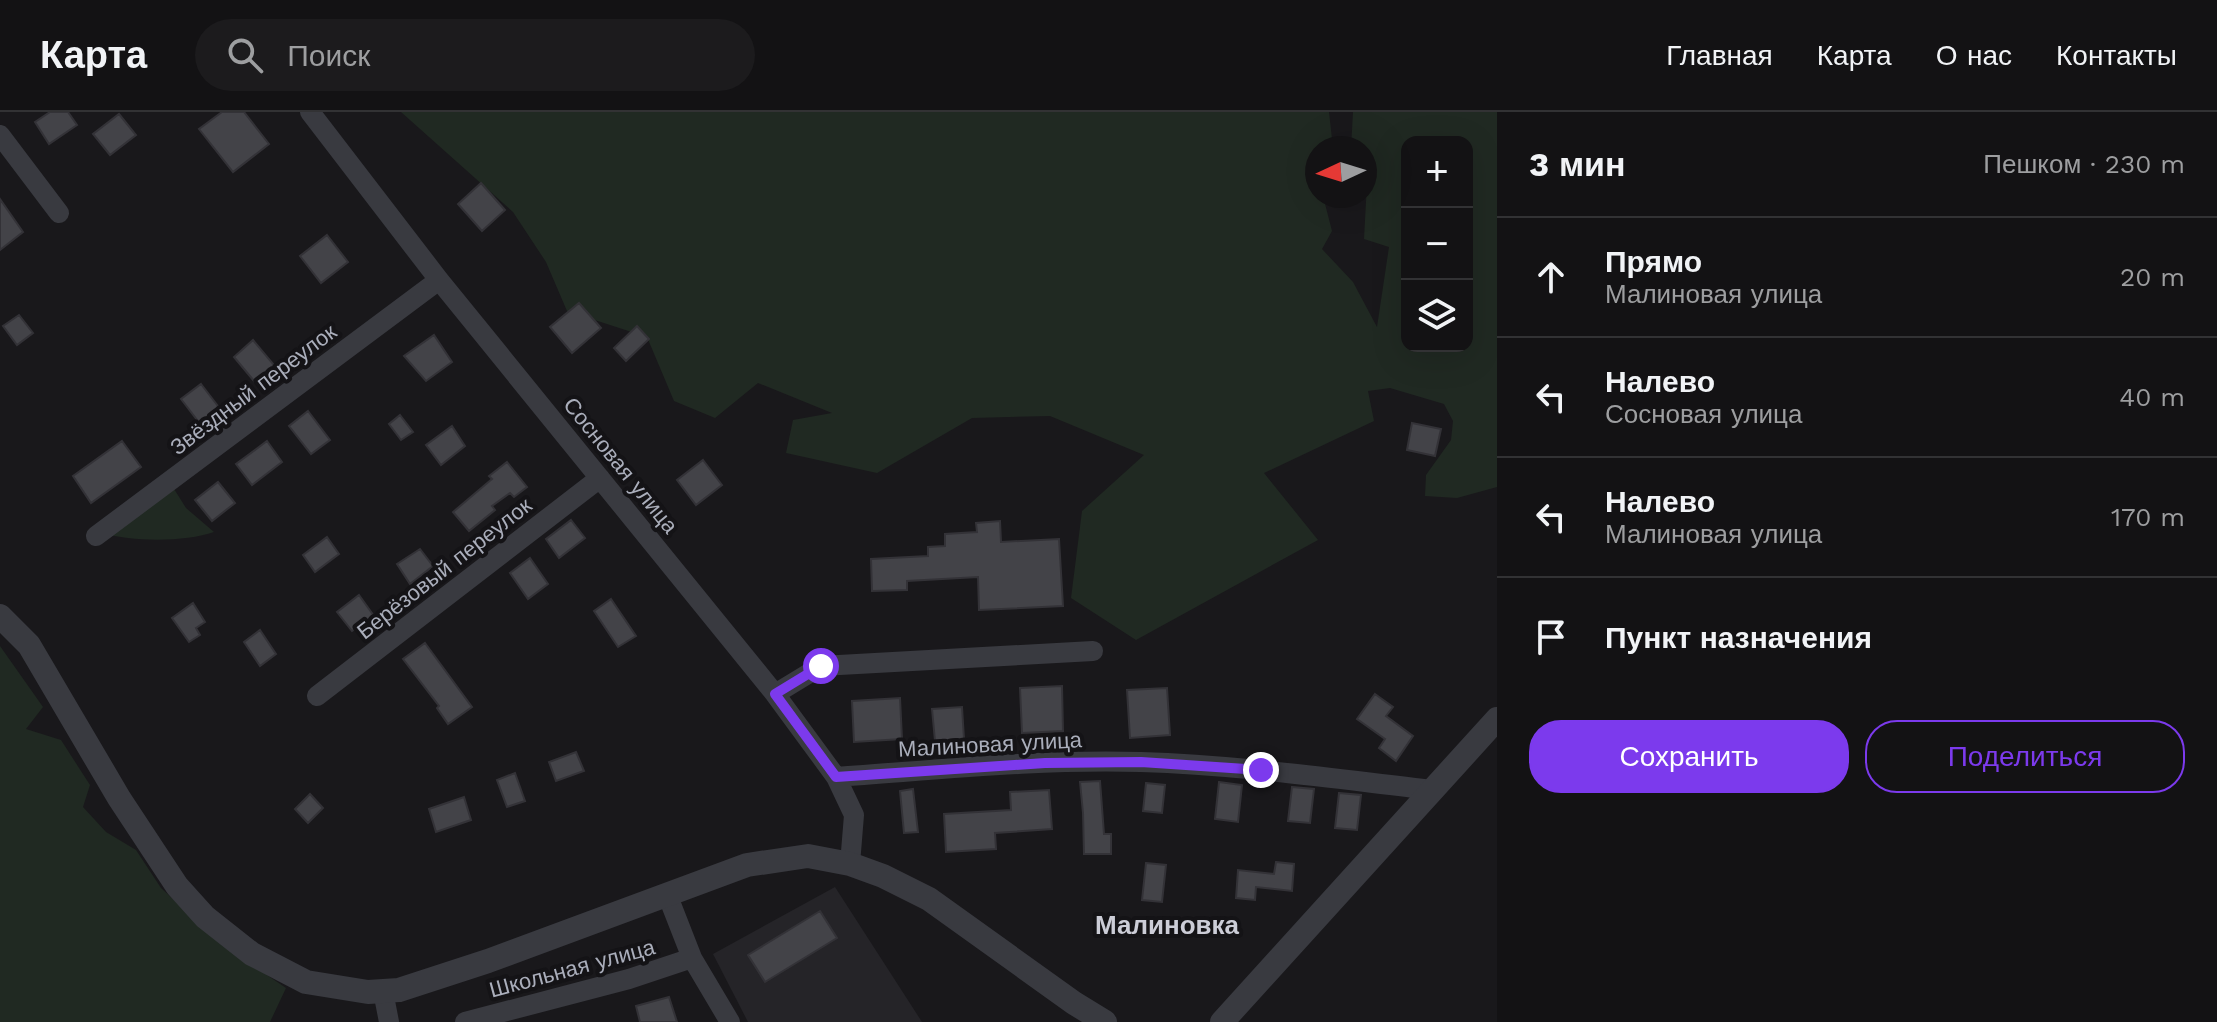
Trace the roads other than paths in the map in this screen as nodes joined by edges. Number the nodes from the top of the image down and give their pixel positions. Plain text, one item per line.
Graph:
1 (310, 112) edge
2 (0, 135) edge
3 (59, 213) dead end
4 (439, 280) junction
5 (600, 478) junction
6 (96, 536) dead end
7 (0, 616) edge
8 (1093, 651) dead end
9 (775, 694) junction
10 (317, 696) dead end
11 (1497, 719) edge
12 (836, 777) junction
13 (1433, 790) junction
14 (850, 864) junction
15 (667, 894) junction
16 (692, 958) junction
17 (383, 991) junction
18 (1072, 1012) edge
19 (389, 1022) edge
20 (465, 1022) edge
21 (730, 1022) edge
22 (1105, 1022) edge
23 (1222, 1022) edge

1 - 4 street, Сосновая улица
2 - 3 street
4 - 5 street, Сосновая улица
4 - 6 street, Звёздный переулок
5 - 9 street, Сосновая улица
5 - 10 street, Берёзовый переулок
7 - 17 street
8 - 9 street
9 - 12 street, Сосновая улица
11 - 13 street
12 - 13 street, Малиновая улица
12 - 14 street, Сосновая улица
13 - 23 street
14 - 15 street
14 - 18 street
15 - 16 street
15 - 17 street
16 - 20 street, Школьная улица
16 - 21 street
17 - 19 street
18 - 22 street

